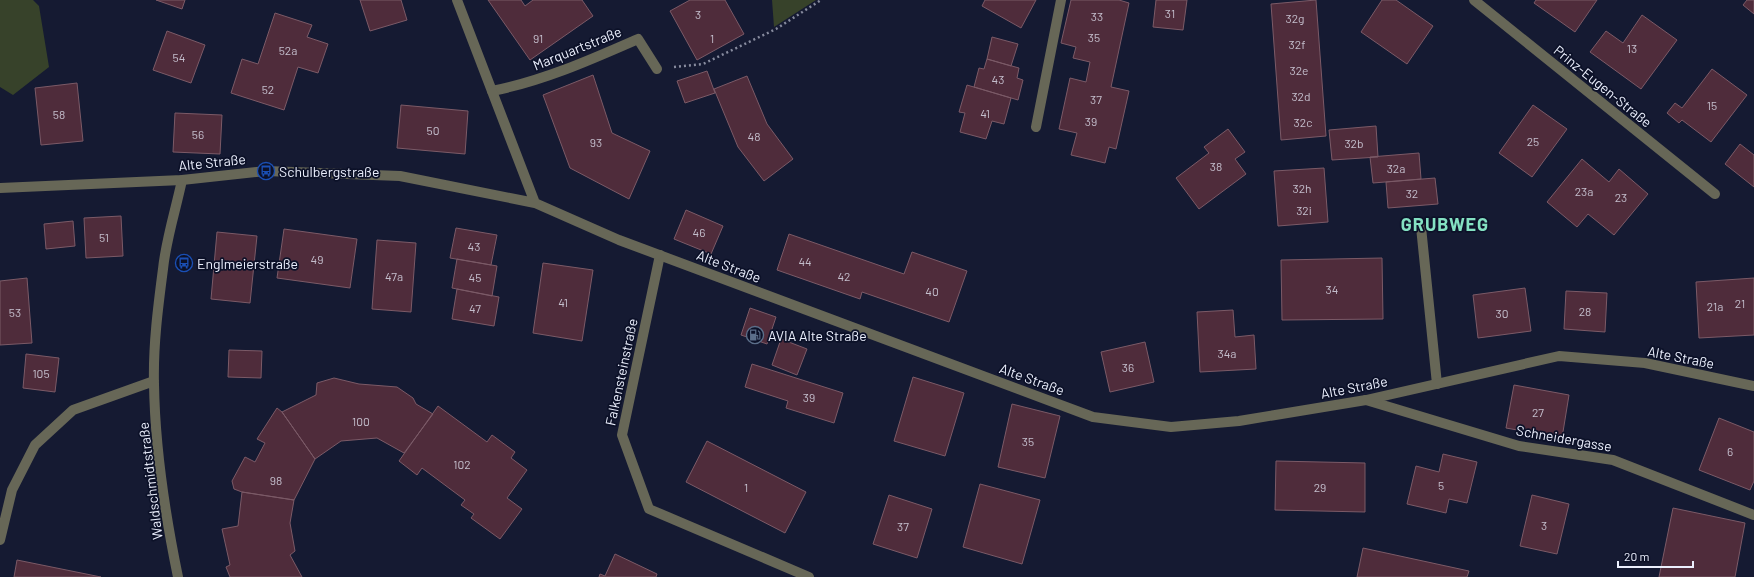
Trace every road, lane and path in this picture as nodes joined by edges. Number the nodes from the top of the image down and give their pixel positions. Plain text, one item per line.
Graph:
1 (457, 0) edge
2 (821, 0) edge
3 (1061, 0) edge
4 (1474, 0) edge
5 (657, 69) joint
6 (492, 91) junction
7 (1036, 127) dead end
8 (182, 180) junction
9 (0, 188) edge
10 (1715, 194) dead end
11 (536, 203) junction
12 (1421, 227) dead end
13 (660, 255) junction
14 (154, 381) junction
15 (1437, 384) junction
16 (1754, 386) edge
17 (1366, 400) junction
18 (1754, 516) edge
19 (0, 540) edge
20 (178, 577) edge
21 (809, 577) edge

1 - 6 street
2 - 5 path
3 - 7 street
4 - 10 street, Prinz-Eugen-Straße
5 - 6 street, Marquartstraße
6 - 11 street
8 - 9 street, Alte Straße
8 - 11 street, Alte Straße
8 - 14 street, Waldschmidtstraße
11 - 13 street, Alte Straße
12 - 15 street
13 - 17 street, Alte Straße
13 - 21 street, Falkensteinstraße
14 - 19 street
14 - 20 street, Waldschmidtstraße
15 - 16 street, Alte Straße
15 - 17 street, Alte Straße
17 - 18 street, Schneidergasse

